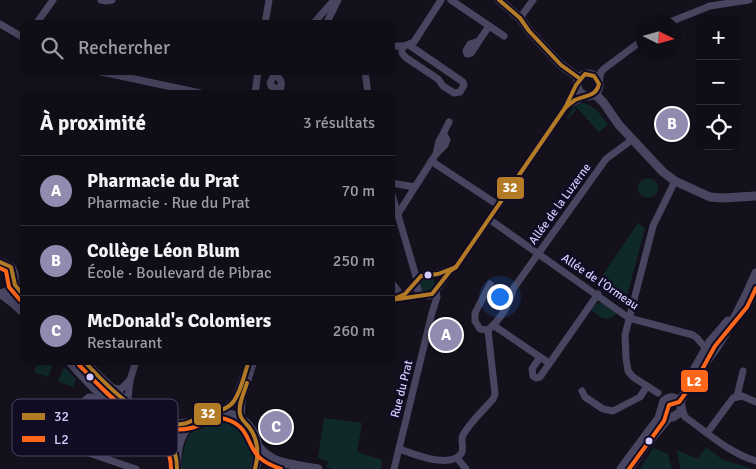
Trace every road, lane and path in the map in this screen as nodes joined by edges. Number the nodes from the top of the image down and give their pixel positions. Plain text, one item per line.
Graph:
1 (53, 0) edge
2 (101, 0) edge
3 (112, 0) edge
4 (269, 0) edge
5 (334, 0) edge
6 (338, 0) edge
7 (441, 0) edge
8 (451, 0) edge
9 (499, 0) edge
10 (533, 0) edge
11 (749, 0) edge
12 (520, 18) junction
13 (681, 18) edge
14 (39, 20) edge
15 (266, 20) edge
16 (316, 20) edge
17 (328, 20) edge
18 (0, 24) edge
19 (489, 26) junction
20 (20, 36) edge
21 (504, 36) dead end
22 (479, 41) dead end
23 (636, 45) edge
24 (395, 46) edge
25 (405, 46) junction
26 (446, 71) junction
27 (116, 75) edge
28 (257, 75) edge
29 (366, 75) edge
30 (440, 81) junction
31 (578, 81) junction
32 (599, 81) junction
33 (186, 90) edge
34 (255, 90) edge
35 (367, 90) edge
36 (591, 95) junction
37 (565, 108) junction
38 (449, 122) dead end
39 (633, 139) junction
40 (431, 161) junction
41 (675, 182) junction
42 (395, 184) edge
43 (415, 187) junction
44 (755, 196) edge
45 (498, 205) junction
46 (395, 212) edge
47 (488, 219) junction
48 (538, 254) junction
49 (0, 262) edge
50 (414, 268) junction
51 (450, 271) junction
52 (756, 273) edge
53 (429, 275) junction
54 (416, 282) junction
55 (14, 283) junction
56 (490, 284) dead end
57 (395, 287) edge
58 (436, 290) junction
59 (20, 291) edge
60 (1, 294) edge
61 (598, 294) junction
62 (425, 296) junction
63 (395, 299) edge
64 (742, 303) junction
65 (20, 310) edge
66 (432, 313) junction
67 (629, 318) junction
68 (491, 328) junction
69 (707, 348) junction
70 (540, 358) junction
71 (549, 363) junction
72 (73, 365) edge
73 (88, 365) edge
74 (135, 365) edge
75 (248, 365) edge
76 (253, 365) edge
77 (743, 371) dead end
78 (698, 374) junction
79 (130, 380) junction
80 (106, 385) junction
81 (647, 386) junction
82 (582, 391) dead end
83 (658, 393) dead end
84 (737, 396) junction
85 (86, 399) edge
86 (105, 399) edge
87 (106, 399) edge
88 (124, 399) edge
89 (128, 399) edge
90 (756, 402) edge
91 (676, 410) junction
92 (220, 412) junction
93 (241, 419) junction
94 (193, 422) junction
95 (178, 424) edge
96 (707, 432) junction
97 (258, 446) junction
98 (399, 449) junction
99 (178, 451) edge
100 (96, 456) edge
101 (177, 456) edge
102 (456, 458) junction
103 (756, 461) edge
104 (136, 469) edge
105 (177, 469) edge
106 (255, 469) edge
107 (318, 469) edge
108 (394, 469) edge
109 (466, 469) edge
110 (621, 469) edge
111 (629, 469) edge

1 - 14 street
2 - 3 street
4 - 15 street
5 - 16 street
6 - 17 street
7 - 25 street
8 - 19 street
9 - 12 street
10 - 12 street
11 - 13 street
12 - 31 street
18 - 20 street
19 - 21 street
19 - 22 street
23 - 32 street
24 - 25 street
25 - 26 street
25 - 30 street
26 - 30 street
26 - 30 street
27 - 33 street
28 - 34 street
29 - 35 street
31 - 32 street
31 - 36 street
31 - 37 street
32 - 36 street
36 - 37 street
36 - 39 street
37 - 45 street
38 - 40 street
39 - 41 street
39 - 48 street, Allée de la Luzerne
40 - 43 street
40 - 45 street
41 - 44 street
41 - 67 street
42 - 43 street
43 - 46 street
45 - 47 street
46 - 50 street
47 - 48 street, Allée de l'Ormeau
47 - 51 street
48 - 61 street, Allée de l'Ormeau
48 - 68 street, Allée de la Luzerne
49 - 55 street
50 - 53 street
50 - 54 street
51 - 53 street
51 - 58 street
52 - 64 street
53 - 54 street
53 - 58 street
54 - 62 street
54 - 63 street
55 - 59 street
55 - 60 street
56 - 68 street
57 - 63 street
58 - 62 street
58 - 66 street, Rue du Prat
60 - 65 street
61 - 67 street, Allée de l'Ormeau
61 - 71 street
62 - 63 street
62 - 66 street
64 - 69 street
64 - 78 street
66 - 98 street, Rue du Prat
67 - 69 street, Allée de l'Ormeau
67 - 81 street
68 - 70 street
68 - 102 street
69 - 78 street
69 - 91 street
70 - 71 street
70 - 71 street
72 - 87 street
73 - 80 street
74 - 79 street
75 - 92 street
76 - 93 street
77 - 84 street
78 - 91 street
79 - 80 street
79 - 89 street
80 - 88 street
81 - 82 street
81 - 83 street
84 - 90 street
84 - 96 street
85 - 86 street
91 - 96 street
91 - 110 street
91 - 111 street
92 - 93 street
92 - 94 street
93 - 97 street
94 - 95 street
94 - 99 street
96 - 103 street
97 - 106 street
97 - 107 street
98 - 102 street
98 - 108 street, Rue du Prat
100 - 104 street
101 - 105 street
102 - 109 street

